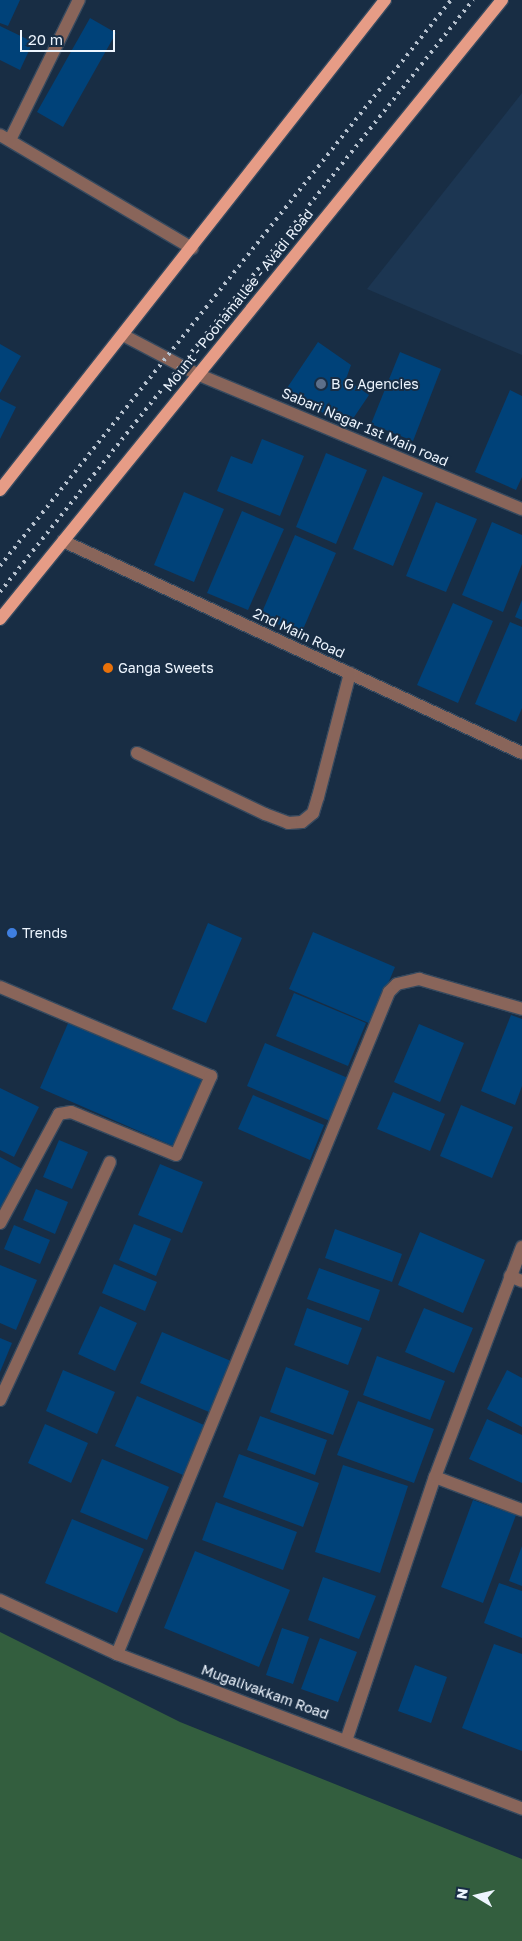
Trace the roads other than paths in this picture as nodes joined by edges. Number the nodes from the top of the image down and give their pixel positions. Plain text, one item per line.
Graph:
1 (79, 0) edge
2 (385, 0) edge
3 (502, 0) edge
4 (5, 137) edge
5 (192, 248) junction
6 (123, 335) junction
7 (197, 374) junction
8 (0, 490) edge
9 (522, 509) edge
10 (62, 541) junction
11 (0, 619) edge
12 (350, 673) junction
13 (137, 753) dead end
14 (522, 753) edge
15 (0, 987) edge
16 (522, 1010) edge
17 (110, 1162) dead end
18 (0, 1223) edge
19 (522, 1247) edge
20 (516, 1278) edge
21 (0, 1400) edge
22 (435, 1477) junction
23 (522, 1510) edge
24 (0, 1600) edge
25 (117, 1654) junction
26 (347, 1738) junction
27 (522, 1808) edge

1 - 4 street
2 - 5 main road
3 - 7 main road, Mount - Poonamallee - Avadi Road
4 - 5 street
5 - 6 main road
6 - 7 street, Sabari Nagar 1st Main road
6 - 8 main road
7 - 9 street, Sabari Nagar 1st Main road
7 - 10 main road, Mount - Poonamallee - Avadi Road
10 - 11 main road, Mount - Poonamallee - Avadi Road
10 - 12 street, 2nd Main Road
12 - 13 street
12 - 14 street, 2nd Main Road
15 - 18 street
16 - 25 street
17 - 21 street
19 - 20 street
20 - 22 street
22 - 23 street
22 - 26 street
24 - 25 street, Mugalivakkam Road
25 - 26 street, Mugalivakkam Road
26 - 27 street, Mugalivakkam Road

